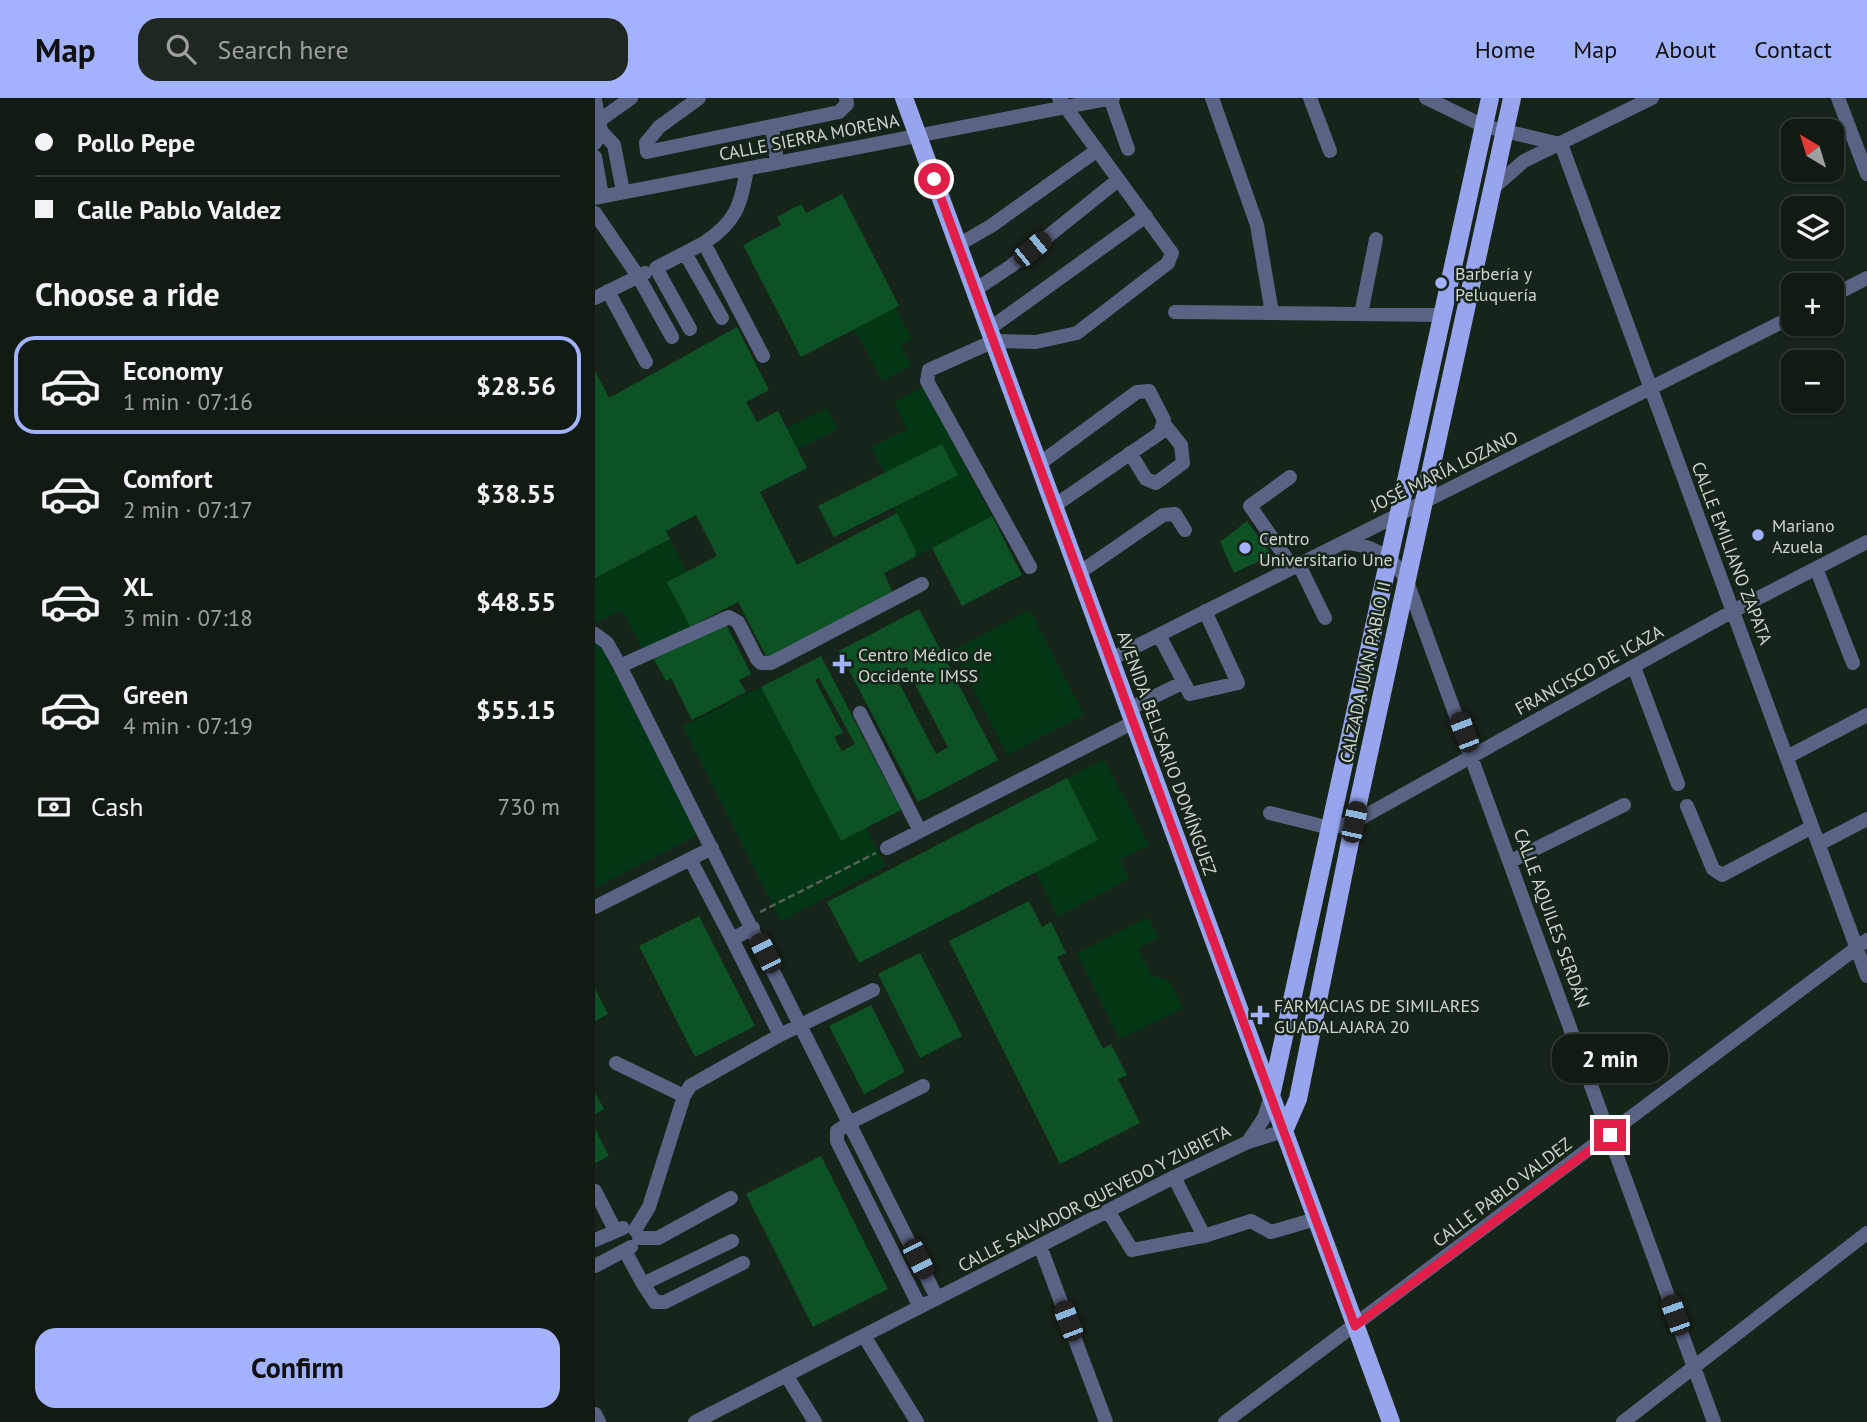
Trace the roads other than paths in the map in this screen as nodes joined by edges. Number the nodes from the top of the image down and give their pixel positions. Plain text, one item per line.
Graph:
1 (631, 98) edge
2 (699, 98) edge
3 (846, 98) edge
4 (904, 98) edge
5 (1212, 98) edge
6 (1310, 98) edge
7 (1426, 98) edge
8 (1490, 98) edge
9 (1513, 98) edge
10 (1652, 98) edge
11 (1838, 98) edge
12 (1105, 99) edge
13 (595, 100) edge
14 (1062, 103) edge
15 (772, 126) junction
16 (1483, 126) junction
17 (599, 131) edge
18 (1506, 131) junction
19 (918, 136) junction
20 (1561, 144) junction
21 (1128, 149) dead end
22 (1096, 150) junction
23 (1330, 151) dead end
24 (595, 157) edge
25 (777, 163) junction
26 (747, 169) junction
27 (1867, 174) edge
28 (1118, 180) junction
29 (1493, 188) junction
30 (624, 191) junction
31 (598, 197) edge
32 (595, 213) edge
33 (1146, 216) junction
34 (1376, 239) dead end
35 (704, 243) junction
36 (958, 244) junction
37 (685, 253) junction
38 (656, 268) junction
39 (638, 276) junction
40 (1867, 278) edge
41 (975, 290) junction
42 (1844, 290) edge
43 (598, 296) edge
44 (1175, 312) dead end
45 (1272, 313) junction
46 (1361, 314) junction
47 (1443, 315) junction
48 (722, 318) dead end
49 (1781, 323) edge
50 (689, 329) dead end
51 (991, 335) junction
52 (672, 337) dead end
53 (763, 356) dead end
54 (646, 362) dead end
55 (1650, 390) junction
56 (1164, 425) junction
57 (1131, 453) junction
58 (1039, 464) junction
59 (1290, 477) dead end
60 (1424, 503) junction
61 (1054, 506) junction
62 (1398, 516) junction
63 (1185, 530) dead end
64 (1867, 542) edge
65 (1343, 543) junction
66 (1389, 558) junction
67 (1030, 567) dead end
68 (1296, 567) junction
69 (1816, 568) junction
70 (1079, 573) junction
71 (1406, 579) junction
72 (922, 584) dead end
73 (1205, 611) junction
74 (1733, 611) junction
75 (1325, 618) dead end
76 (595, 634) edge
77 (1159, 635) junction
78 (1111, 659) junction
79 (1853, 663) dead end
80 (619, 666) junction
81 (1634, 667) junction
82 (1182, 683) junction
83 (860, 713) dead end
84 (1867, 715) edge
85 (1131, 716) junction
86 (1474, 757) junction
87 (1787, 757) junction
88 (1678, 784) dead end
89 (1624, 805) dead end
90 (1687, 806) dead end
91 (1270, 813) dead end
92 (1867, 818) edge
93 (1354, 822) junction
94 (1812, 827) junction
95 (1330, 828) junction
96 (920, 831) junction
97 (1819, 844) junction
98 (712, 848) junction
99 (887, 848) road end
100 (690, 859) junction
101 (1511, 861) junction
102 (595, 907) edge
103 (750, 923) junction
104 (732, 939) junction
105 (1862, 943) edge
106 (1867, 976) edge
107 (873, 990) dead end
108 (802, 1026) junction
109 (780, 1035) junction
110 (616, 1063) dead end
111 (923, 1086) dead end
112 (684, 1096) junction
113 (1271, 1096) junction
114 (849, 1123) junction
115 (1284, 1131) junction
116 (1610, 1135) junction
117 (1248, 1142) junction
118 (1174, 1177) junction
119 (595, 1191) edge
120 (731, 1198) dead end
121 (1108, 1211) junction
122 (1316, 1219) junction
123 (615, 1230) junction
124 (1867, 1233) edge
125 (637, 1234) junction
126 (1204, 1236) junction
127 (595, 1240) edge
128 (732, 1241) dead end
129 (1040, 1246) junction
130 (625, 1251) junction
131 (743, 1263) dead end
132 (595, 1266) edge
133 (643, 1284) junction
134 (937, 1298) junction
135 (919, 1307) junction
136 (1355, 1326) junction
137 (864, 1336) junction
138 (1694, 1367) junction
139 (786, 1375) junction
140 (595, 1414) edge
141 (599, 1422) edge
142 (695, 1422) edge
143 (815, 1422) edge
144 (917, 1422) edge
145 (1106, 1422) edge
146 (1225, 1422) edge
147 (1391, 1422) edge
148 (1623, 1422) edge
149 (1714, 1422) edge

1 - 17 street
2 - 15 street
3 - 15 street
4 - 19 main road, AVENIDA BELISARIO DOMÍNGUEZ
5 - 45 street
6 - 23 street
7 - 16 street
8 - 16 main road, CALZADA JUAN PABLO II
9 - 18 main road, CALZADA JUAN PABLO II
10 - 20 street
11 - 27 street
12 - 14 street, CALLE SIERRA MORENA
12 - 21 street
13 - 17 street
14 - 19 street, CALLE SIERRA MORENA
14 - 22 street
15 - 25 street
16 - 18 street
16 - 47 main road, CALZADA JUAN PABLO II
17 - 30 street
18 - 20 street
18 - 29 main road, CALZADA JUAN PABLO II
19 - 25 street, CALLE SIERRA MORENA
19 - 36 main road, AVENIDA BELISARIO DOMÍNGUEZ
20 - 29 street
20 - 55 street, CALLE EMILIANO ZAPATA
22 - 28 street
22 - 36 street
24 - 31 street
25 - 26 street, CALLE SIERRA MORENA
26 - 30 street, CALLE SIERRA MORENA
26 - 35 street
28 - 33 street
28 - 41 street
29 - 60 main road, CALZADA JUAN PABLO II
30 - 31 street, CALLE SIERRA MORENA
32 - 39 street
33 - 51 street
33 - 51 street
34 - 46 street
35 - 37 street
35 - 53 street
36 - 41 main road, AVENIDA BELISARIO DOMÍNGUEZ
37 - 38 street
37 - 48 street
38 - 39 street
38 - 50 street
39 - 43 street
39 - 52 street
40 - 42 street
41 - 51 main road, AVENIDA BELISARIO DOMÍNGUEZ
43 - 54 street
44 - 45 street
45 - 46 street
46 - 47 street
47 - 62 main road, CALZADA JUAN PABLO II
49 - 55 street, JOSÉ MARÍA LOZANO
51 - 58 main road, AVENIDA BELISARIO DOMÍNGUEZ
51 - 67 street
55 - 60 street, JOSÉ MARÍA LOZANO
55 - 74 street, CALLE EMILIANO ZAPATA
56 - 57 street
56 - 57 street
56 - 58 street
57 - 61 street
58 - 61 main road, AVENIDA BELISARIO DOMÍNGUEZ
59 - 68 street
60 - 62 street, JOSÉ MARÍA LOZANO
60 - 71 main road, CALZADA JUAN PABLO II
61 - 70 main road, AVENIDA BELISARIO DOMÍNGUEZ
62 - 65 street, JOSÉ MARÍA LOZANO
62 - 66 main road, CALZADA JUAN PABLO II
63 - 70 street
64 - 69 street, FRANCISCO DE ICAZA
65 - 66 street, CALLE AQUILES SERDÁN
65 - 68 street, JOSÉ MARÍA LOZANO
66 - 71 street, CALLE AQUILES SERDÁN
66 - 95 main road, CALZADA JUAN PABLO II
68 - 73 street, JOSÉ MARÍA LOZANO
68 - 75 street
69 - 74 street, FRANCISCO DE ICAZA
69 - 79 street
70 - 78 main road, AVENIDA BELISARIO DOMÍNGUEZ
71 - 86 street, CALLE AQUILES SERDÁN
71 - 93 main road, CALZADA JUAN PABLO II
72 - 80 street
73 - 77 street, JOSÉ MARÍA LOZANO
73 - 82 street
74 - 81 street, FRANCISCO DE ICAZA
74 - 87 street, CALLE EMILIANO ZAPATA
76 - 80 street
77 - 78 street, JOSÉ MARÍA LOZANO
77 - 82 street
78 - 85 main road, AVENIDA BELISARIO DOMÍNGUEZ
80 - 98 street
81 - 86 street, FRANCISCO DE ICAZA
81 - 88 street
82 - 85 street
83 - 96 street
84 - 87 street
85 - 96 street
85 - 113 main road, AVENIDA BELISARIO DOMÍNGUEZ
86 - 93 street, FRANCISCO DE ICAZA
86 - 101 street, CALLE AQUILES SERDÁN
87 - 94 street, CALLE EMILIANO ZAPATA
89 - 101 street
90 - 94 street
91 - 95 street
92 - 97 street
93 - 95 street, FRANCISCO DE ICAZA
93 - 115 main road, CALZADA JUAN PABLO II
94 - 97 street, CALLE EMILIANO ZAPATA
95 - 113 main road, CALZADA JUAN PABLO II
96 - 99 street
97 - 105 street, CALLE EMILIANO ZAPATA
98 - 100 street
98 - 103 street
100 - 102 street
100 - 104 street
101 - 116 street, CALLE AQUILES SERDÁN
103 - 104 street
103 - 108 street
104 - 109 street
105 - 106 street, CALLE EMILIANO ZAPATA
105 - 116 street, CALLE PABLO VALDEZ
107 - 108 street
108 - 109 street
108 - 114 street
109 - 112 street
110 - 112 street
111 - 114 street
112 - 125 street
113 - 115 main road, AVENIDA BELISARIO DOMÍNGUEZ
113 - 117 street, CALLE SALVADOR QUEVEDO Y ZUBIETA
114 - 134 street
114 - 135 street
115 - 117 street, CALLE SALVADOR QUEVEDO Y ZUBIETA
115 - 122 main road, AVENIDA BELISARIO DOMÍNGUEZ
116 - 136 street, CALLE PABLO VALDEZ
116 - 138 street, CALLE AQUILES SERDÁN
117 - 118 street, CALLE SALVADOR QUEVEDO Y ZUBIETA
118 - 121 street, CALLE SALVADOR QUEVEDO Y ZUBIETA
118 - 126 street
119 - 123 street
120 - 125 street
121 - 126 street
121 - 129 street, CALLE SALVADOR QUEVEDO Y ZUBIETA
122 - 126 street
122 - 136 main road, AVENIDA BELISARIO DOMÍNGUEZ
123 - 125 street
123 - 127 street
124 - 138 street
125 - 130 street
128 - 133 street
129 - 134 street, CALLE SALVADOR QUEVEDO Y ZUBIETA
129 - 145 street
130 - 132 street
130 - 133 street
131 - 133 street
134 - 135 street, CALLE SALVADOR QUEVEDO Y ZUBIETA
135 - 137 street, CALLE SALVADOR QUEVEDO Y ZUBIETA
136 - 146 street, CALLE PABLO VALDEZ
136 - 147 main road, AVENIDA BELISARIO DOMÍNGUEZ
137 - 139 street, CALLE SALVADOR QUEVEDO Y ZUBIETA
137 - 144 street
138 - 148 street
138 - 149 street, CALLE AQUILES SERDÁN
139 - 142 street, CALLE SALVADOR QUEVEDO Y ZUBIETA
139 - 143 street
140 - 141 street

